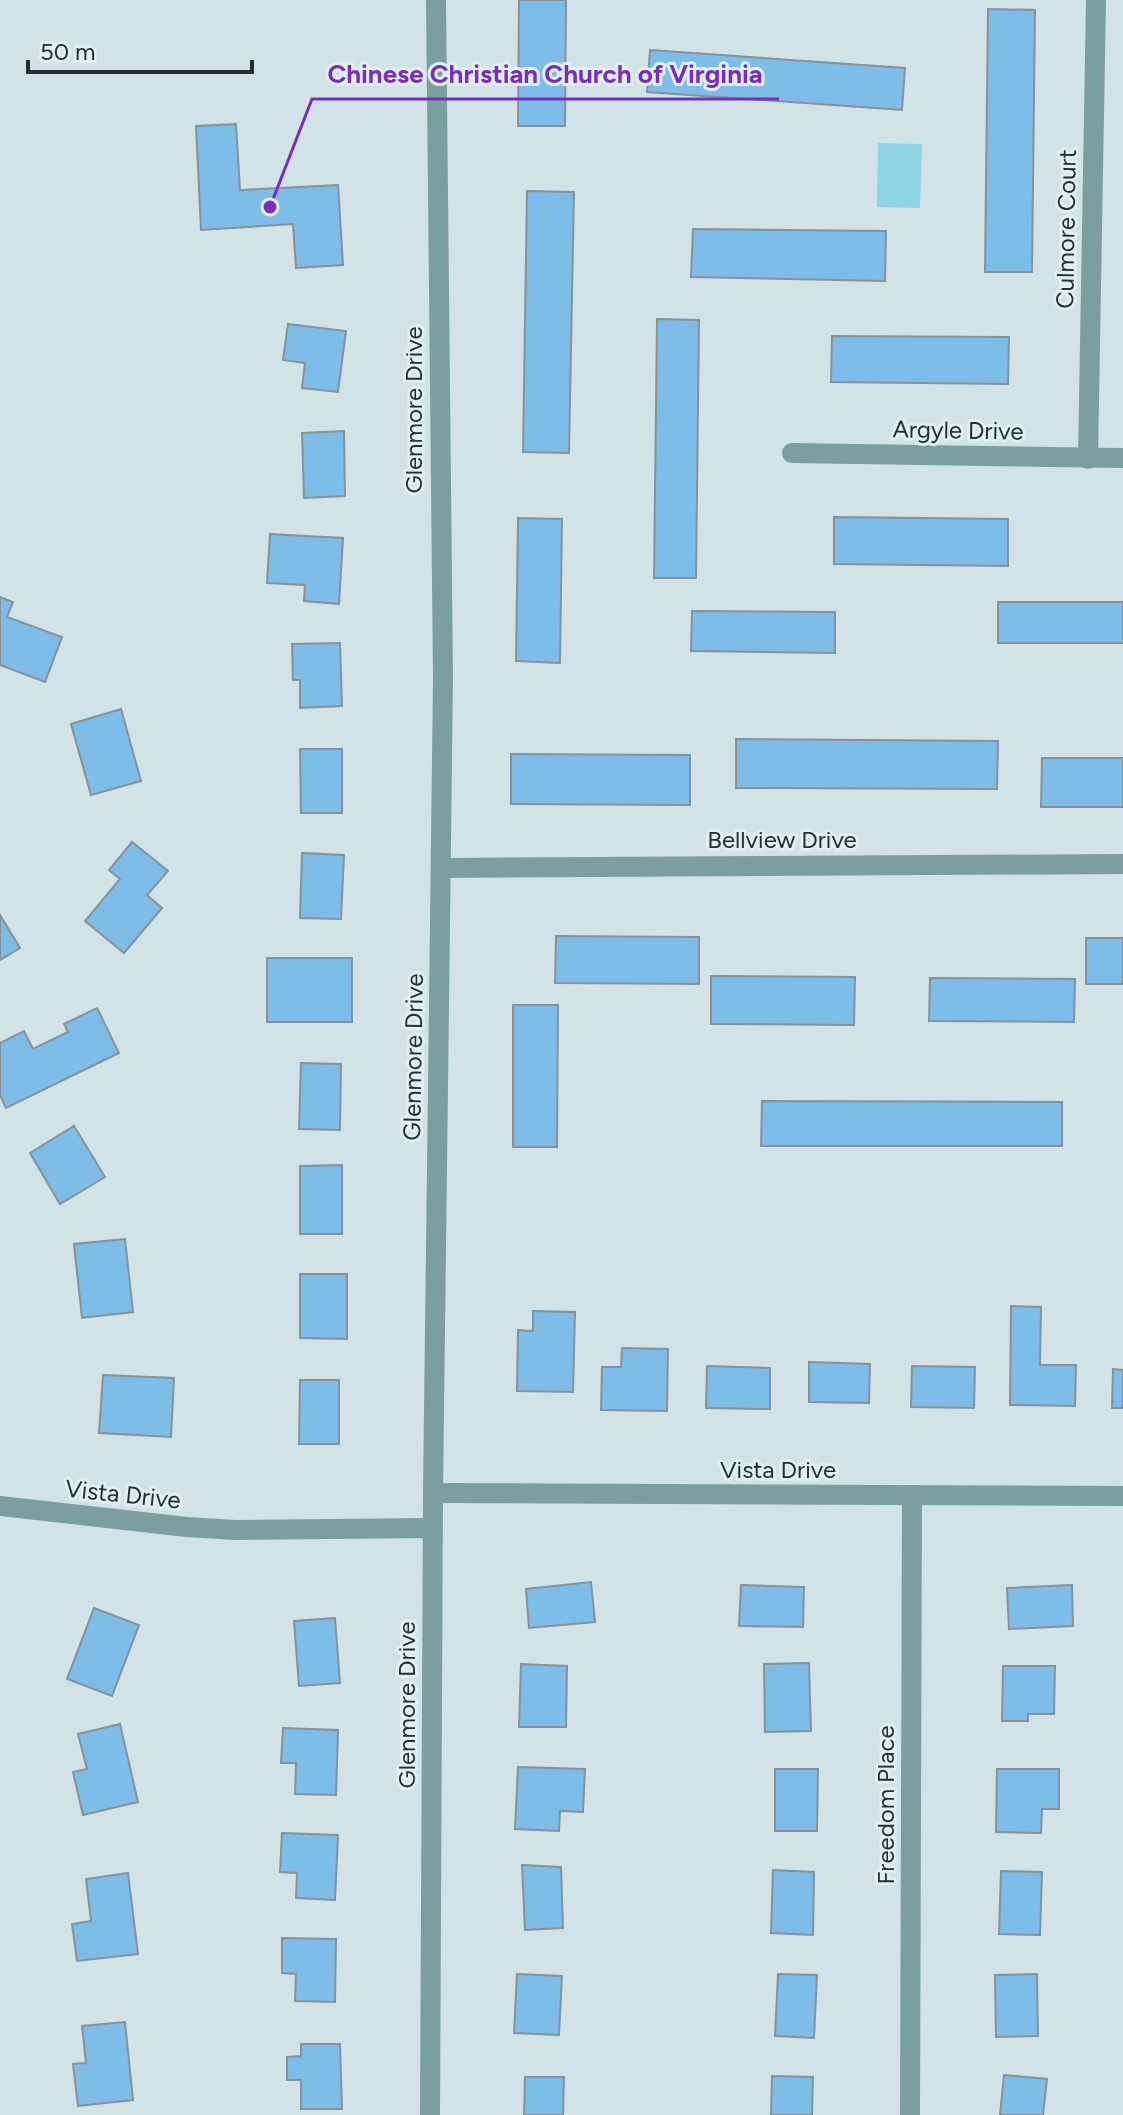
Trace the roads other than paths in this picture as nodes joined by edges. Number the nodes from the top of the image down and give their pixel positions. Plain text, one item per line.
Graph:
1 (436, 0) edge
2 (1096, 0) edge
3 (792, 453) dead end
4 (1123, 458) edge
5 (1088, 459) junction
6 (1123, 864) edge
7 (442, 868) junction
8 (433, 1493) junction
9 (912, 1495) junction
10 (1123, 1496) edge
11 (0, 1506) edge
12 (433, 1528) junction
13 (430, 2115) edge
14 (910, 2115) edge

1 - 7 street, Glenmore Drive
2 - 5 street, Culmore Court
3 - 5 street, Argyle Drive
4 - 5 street, Argyle Drive
6 - 7 street, Bellview Drive
7 - 8 street, Glenmore Drive
8 - 9 street, Vista Drive
8 - 12 street, Glenmore Drive
9 - 10 street, Vista Drive
9 - 14 street, Freedom Place
11 - 12 street, Vista Drive
12 - 13 street, Glenmore Drive

